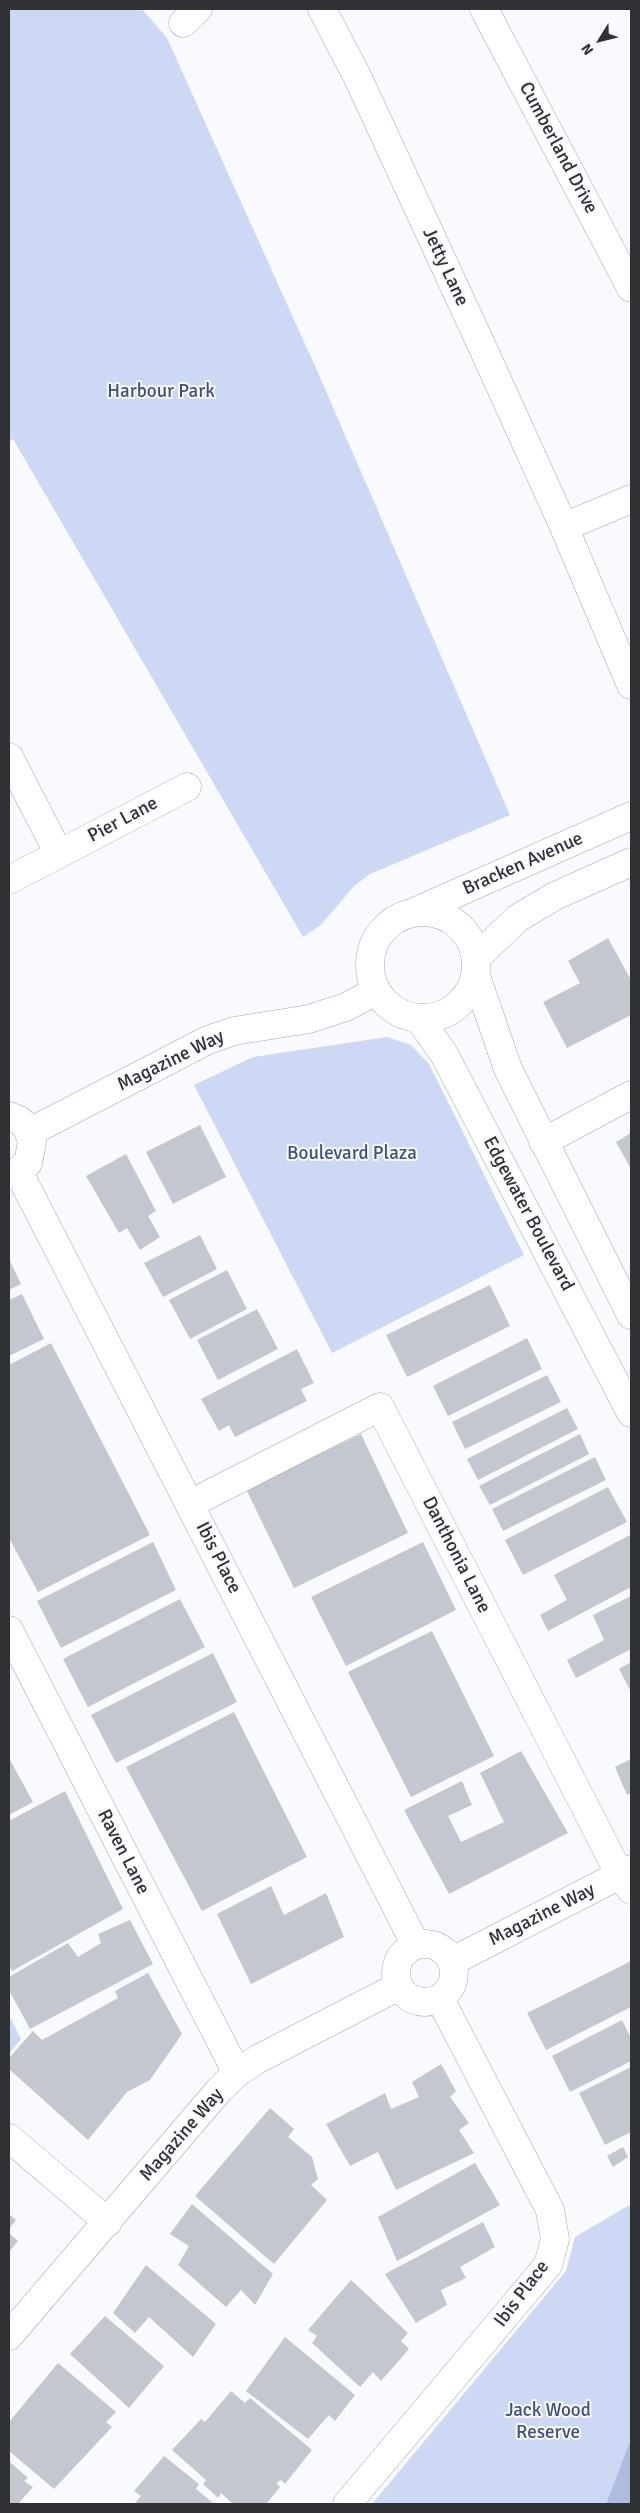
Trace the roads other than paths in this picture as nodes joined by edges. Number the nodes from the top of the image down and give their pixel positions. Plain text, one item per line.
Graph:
1 (322, 9) edge
2 (484, 9) edge
3 (631, 288) edge
4 (631, 499) edge
5 (564, 527) junction
6 (631, 685) edge
7 (9, 756) edge
8 (187, 787) dead end
9 (631, 816) edge
10 (59, 854) junction
11 (631, 862) edge
12 (9, 880) edge
13 (414, 912) junction
14 (476, 967) junction
15 (376, 991) junction
16 (419, 1019) junction
17 (631, 1095) edge
18 (19, 1124) edge
19 (543, 1142) junction
20 (13, 1173) edge
21 (631, 1315) edge
22 (631, 1413) edge
23 (190, 1504) junction
24 (9, 1630) edge
25 (627, 1878) edge
26 (416, 1945) junction
27 (453, 1962) junction
28 (399, 1986) junction
29 (440, 1999) junction
30 (237, 2073) junction
31 (9, 2138) edge
32 (108, 2222) junction
33 (9, 2336) edge
34 (347, 2504) edge

1 - 5 street, Jetty Lane
2 - 3 street, Cumberland Drive
4 - 5 street
5 - 6 street, Jetty Lane
7 - 10 street
8 - 10 street, Pier Lane
9 - 13 street, Bracken Avenue
10 - 12 street, Pier Lane
11 - 14 street
13 - 14 street
13 - 15 street
14 - 16 street
14 - 19 street
15 - 16 street
15 - 18 street, Magazine Way
16 - 22 street, Edgewater Boulevard
17 - 19 street
18 - 20 street
19 - 21 street
20 - 23 street, Ibis Place
23 - 25 street, Danthonia Lane
23 - 26 street, Ibis Place
24 - 30 street, Raven Lane
25 - 27 street, Magazine Way
26 - 27 street
26 - 28 street
27 - 29 street
28 - 29 street
28 - 30 street, Magazine Way
29 - 34 street, Ibis Place
30 - 32 street, Magazine Way
31 - 32 street
32 - 33 street, Magazine Way

